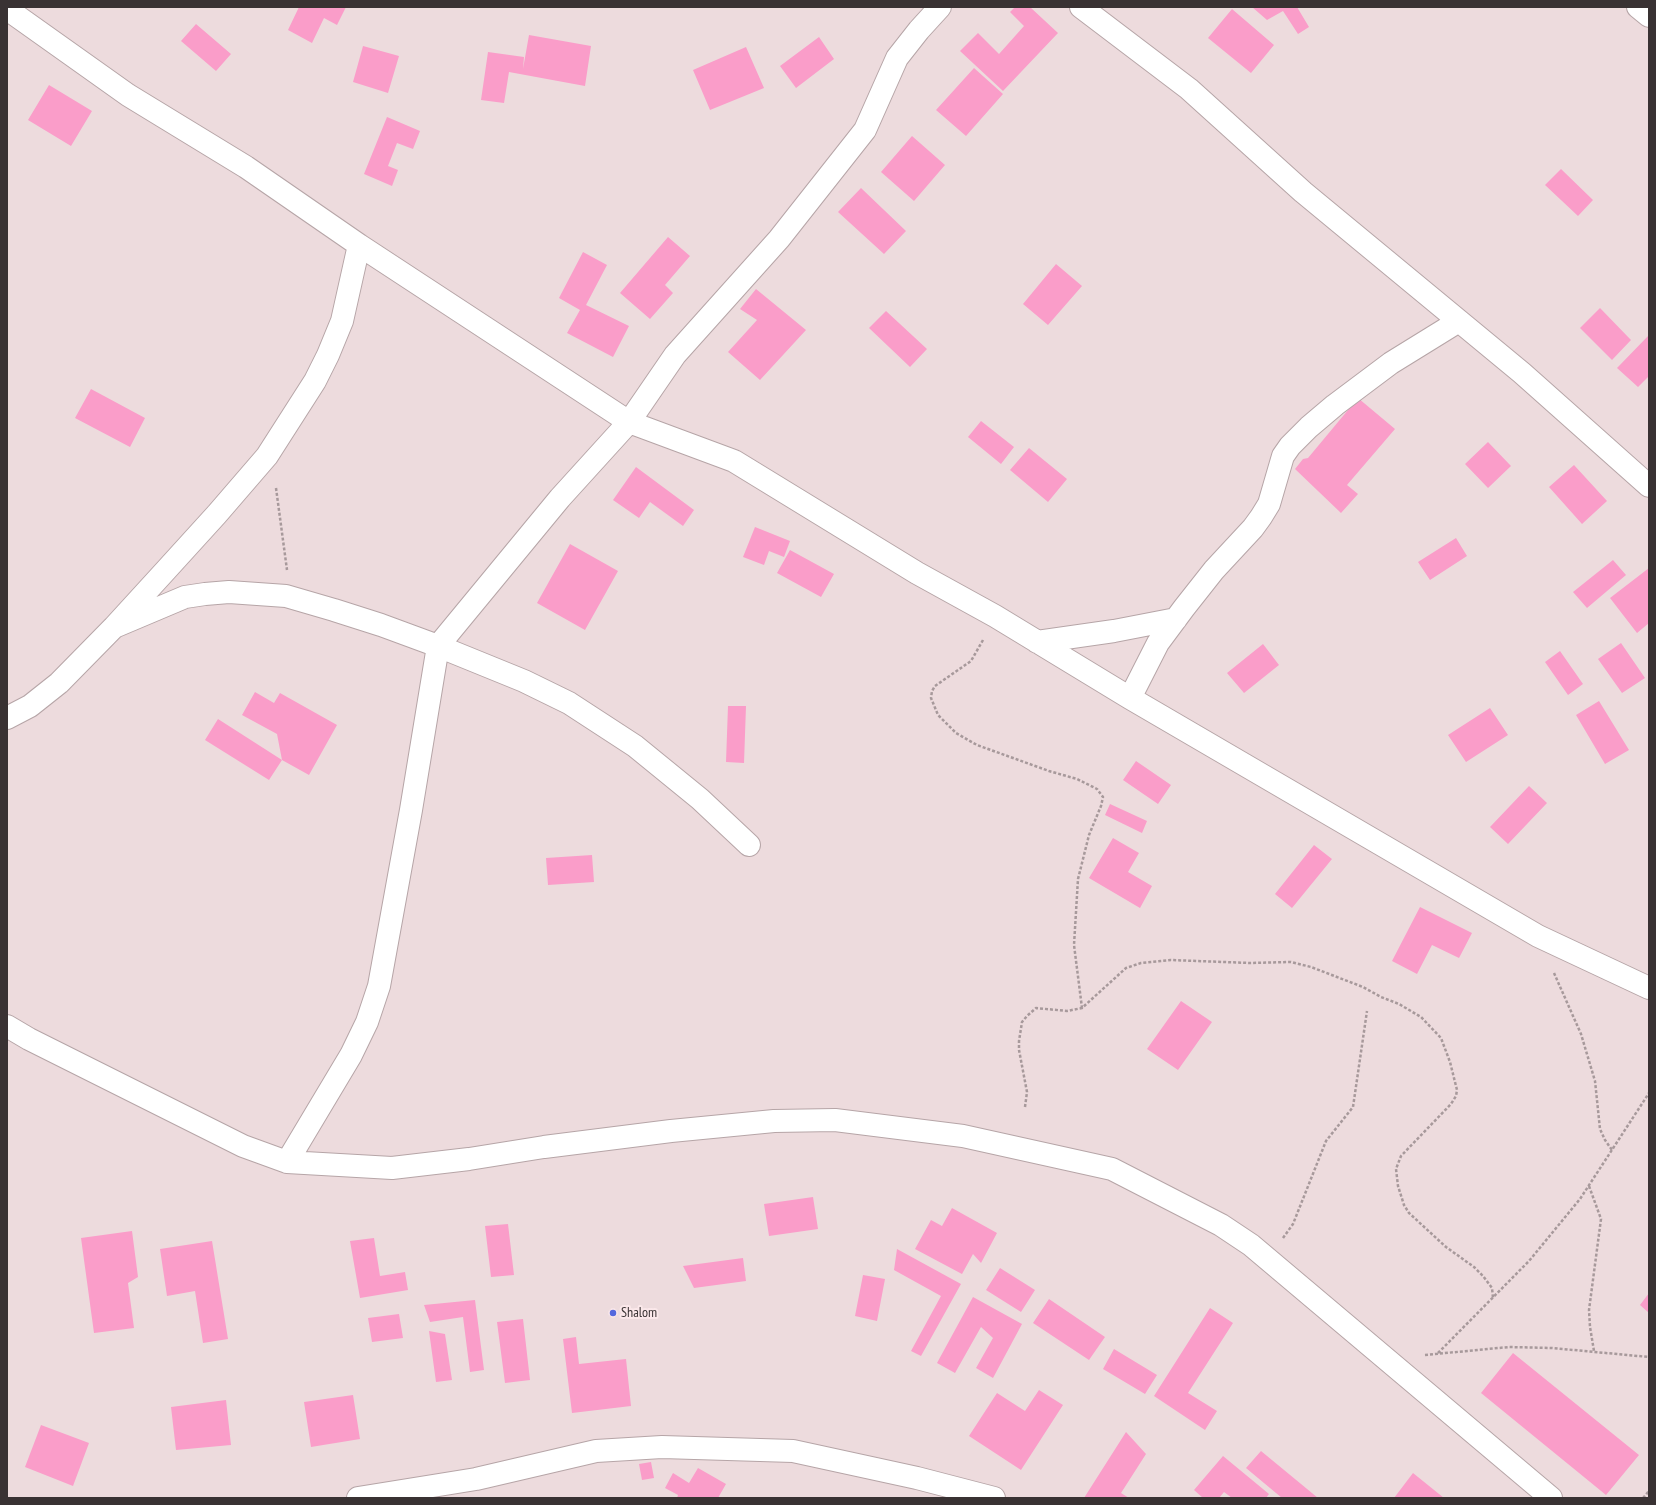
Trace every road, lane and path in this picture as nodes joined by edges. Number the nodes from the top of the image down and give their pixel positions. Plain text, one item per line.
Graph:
1 (940, 7) edge
2 (1081, 7) edge
3 (1638, 7) edge
4 (7, 10) edge
5 (1649, 16) edge
6 (359, 245) junction
7 (1459, 321) junction
8 (629, 422) junction
9 (267, 456) junction
10 (1649, 486) edge
11 (286, 596) junction
12 (995, 616) junction
13 (1176, 619) junction
14 (114, 627) junction
15 (1037, 642) junction
16 (438, 646) junction
17 (1130, 698) junction
18 (7, 718) edge
19 (749, 845) dead end
20 (1538, 936) junction
21 (1649, 988) edge
22 (1082, 1008) junction
23 (1367, 1011) dead end
24 (7, 1026) edge
25 (1649, 1093) edge
26 (1025, 1107) dead end
27 (1612, 1150) junction
28 (287, 1162) junction
29 (1589, 1186) junction
30 (1265, 1257) junction
31 (1493, 1298) junction
32 (1594, 1351) junction
33 (1438, 1353) junction
34 (1649, 1357) edge
35 (1389, 1361) junction
36 (476, 1479) junction
37 (1649, 1491) edge
38 (358, 1498) edge
39 (466, 1498) edge
40 (994, 1498) edge
41 (1551, 1498) edge
42 (1643, 1498) edge

1 - 8 street
2 - 7 street
3 - 5 street
4 - 6 street
6 - 8 street
6 - 9 street
7 - 10 street
7 - 13 street
8 - 12 street
8 - 16 street
9 - 11 path
9 - 14 street
11 - 14 street
11 - 16 street
12 - 15 street
12 - 22 path
13 - 15 street
13 - 17 street
14 - 18 street
15 - 17 street
16 - 19 street
16 - 28 street
17 - 20 street
20 - 21 street
20 - 27 path
22 - 26 path
22 - 31 path
23 - 30 path
24 - 28 street
25 - 27 path
27 - 29 path
28 - 30 street
29 - 31 path
29 - 32 path
30 - 35 street
31 - 33 path
32 - 33 path
32 - 34 path
33 - 35 path
35 - 41 street
36 - 38 street
36 - 39 street
36 - 40 street
37 - 42 path

